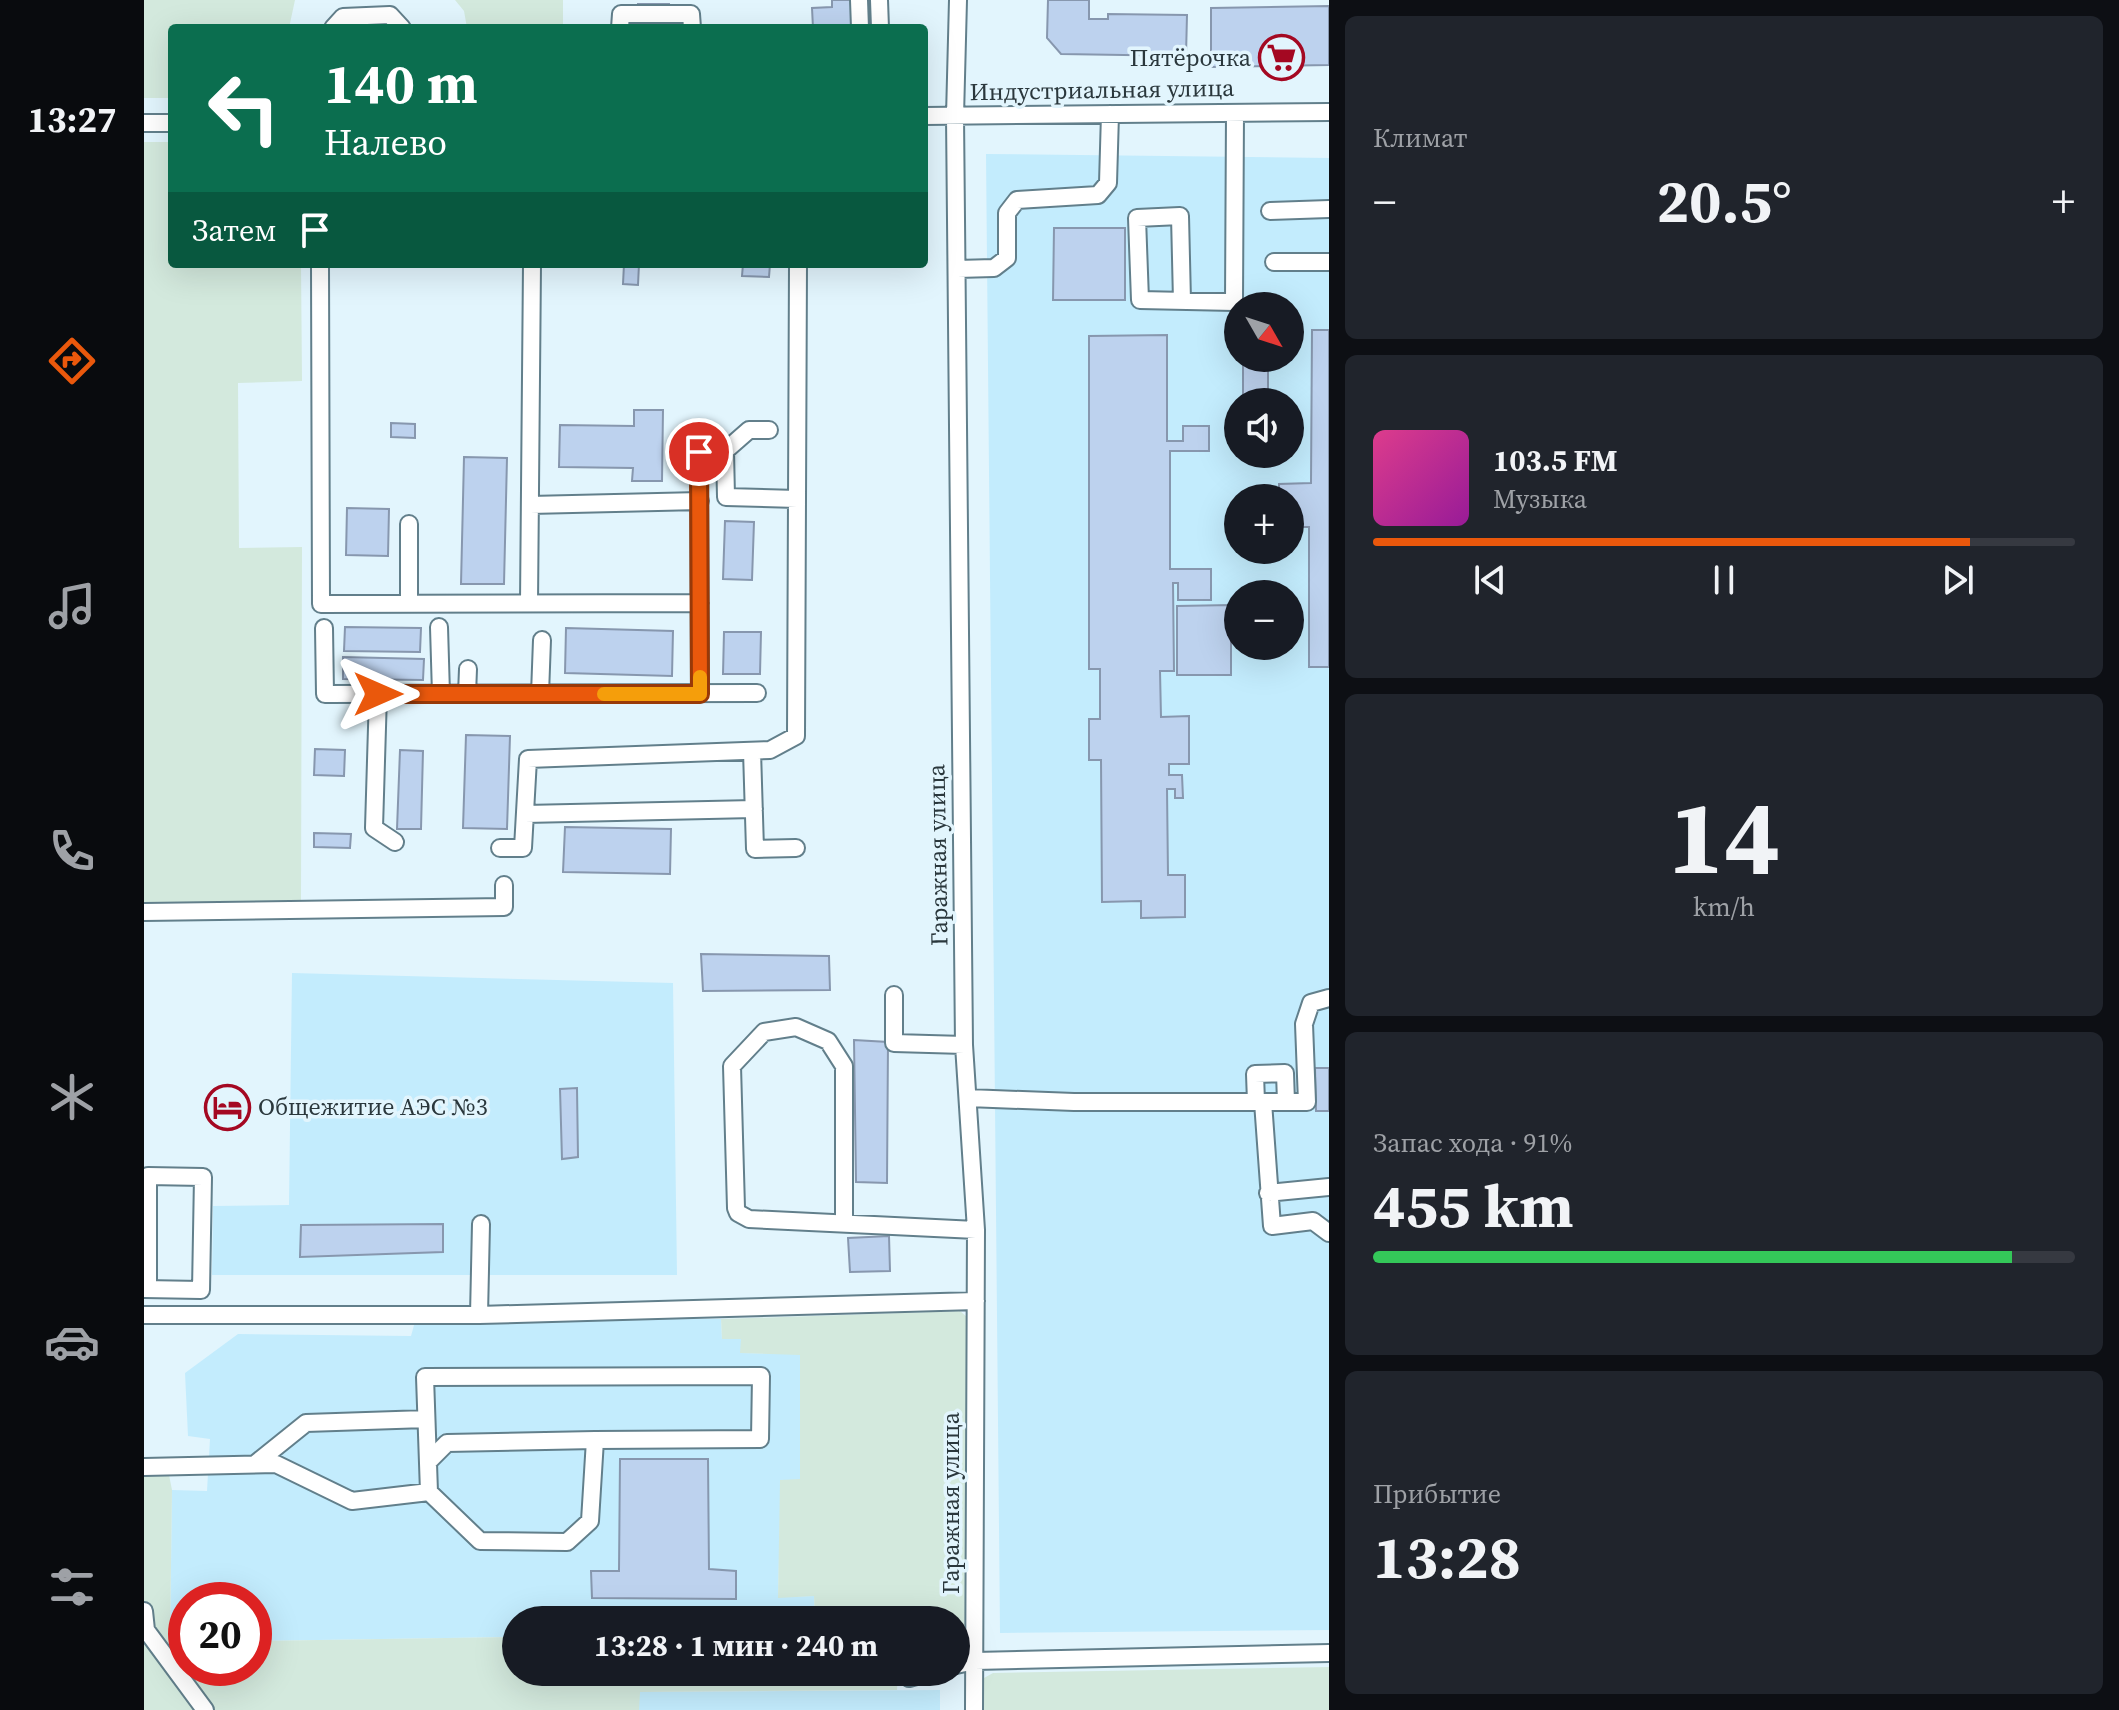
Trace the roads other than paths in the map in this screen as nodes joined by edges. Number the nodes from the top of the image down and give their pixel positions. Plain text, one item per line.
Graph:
1 (859, 0) edge
2 (879, 0) edge
3 (958, 0) edge
4 (337, 24) edge
5 (398, 24) edge
6 (620, 24) edge
7 (692, 24) edge
8 (860, 24) edge
9 (880, 24) edge
10 (1329, 112) edge
11 (1235, 113) junction
12 (1110, 114) junction
13 (928, 116) edge
14 (955, 116) junction
15 (144, 123) edge
16 (168, 123) edge
17 (1329, 209) edge
18 (1270, 211) dead end
19 (1274, 262) dead end
20 (1329, 262) edge
21 (320, 268) edge
22 (532, 268) edge
23 (798, 268) edge
24 (957, 269) junction
25 (1182, 301) junction
26 (769, 430) dead end
27 (725, 451) junction
28 (797, 499) junction
29 (700, 501) junction
30 (530, 505) junction
31 (409, 524) dead end
32 (529, 603) junction
33 (700, 603) junction
34 (409, 604) junction
35 (439, 627) dead end
36 (324, 628) dead end
37 (542, 640) dead end
38 (468, 669) dead end
39 (757, 693) dead end
40 (378, 694) junction
41 (441, 694) junction
42 (467, 694) junction
43 (540, 694) junction
44 (700, 694) junction
45 (752, 751) junction
46 (754, 809) junction
47 (525, 814) junction
48 (395, 842) dead end
49 (500, 848) dead end
50 (796, 848) dead end
51 (504, 885) dead end
52 (144, 912) edge
53 (894, 995) dead end
54 (1329, 998) edge
55 (964, 1045) junction
56 (968, 1098) junction
57 (1259, 1102) junction
58 (1286, 1102) junction
59 (1329, 1187) edge
60 (1268, 1193) junction
61 (844, 1223) junction
62 (481, 1224) dead end
63 (976, 1230) junction
64 (1329, 1233) edge
65 (146, 1289) edge
66 (976, 1301) junction
67 (144, 1315) edge
68 (479, 1315) junction
69 (426, 1419) junction
70 (595, 1440) junction
71 (428, 1462) junction
72 (255, 1464) junction
73 (144, 1467) edge
74 (429, 1492) junction
75 (144, 1611) edge
76 (1329, 1653) edge
77 (975, 1661) junction
78 (970, 1662) edge
79 (205, 1710) edge
80 (974, 1710) edge

1 - 8 street
2 - 9 street
3 - 14 street, Гаражная улица
4 - 5 street
6 - 7 street
10 - 11 street, Индустриальная улица
11 - 12 street, Индустриальная улица
11 - 25 street
12 - 14 street, Индустриальная улица
12 - 24 street
13 - 14 street, Индустриальная улица
14 - 24 street, Гаражная улица
15 - 16 street
17 - 18 street
19 - 20 street
21 - 34 street
22 - 30 street
23 - 28 street
24 - 55 street, Гаражная улица
25 - 25 street
26 - 27 street
27 - 28 street
27 - 29 street
28 - 45 street
29 - 30 street
29 - 33 street
30 - 32 street
31 - 34 street
32 - 33 street
32 - 34 street
33 - 44 street
35 - 41 street
36 - 40 street
37 - 43 street
38 - 42 street
39 - 44 street
40 - 41 street
40 - 48 street
41 - 42 street
42 - 43 street
43 - 44 street
45 - 46 street
45 - 47 street
46 - 47 street
46 - 50 street
47 - 49 street
51 - 52 street
53 - 55 street
54 - 58 street
55 - 56 street, Гаражная улица
56 - 57 street
56 - 63 street, Гаражная улица
57 - 58 street
57 - 58 street
57 - 60 street
59 - 60 street
60 - 64 street
61 - 61 street
61 - 63 street
62 - 68 street
63 - 66 street, Гаражная улица
65 - 65 street
66 - 68 street
66 - 77 street, Гаражная улица
67 - 68 street
69 - 70 street
69 - 71 street
69 - 72 street
70 - 71 street
70 - 74 street
71 - 74 street
72 - 73 street
72 - 74 street
75 - 79 street
76 - 77 street
77 - 78 street
77 - 80 street, Гаражная улица

